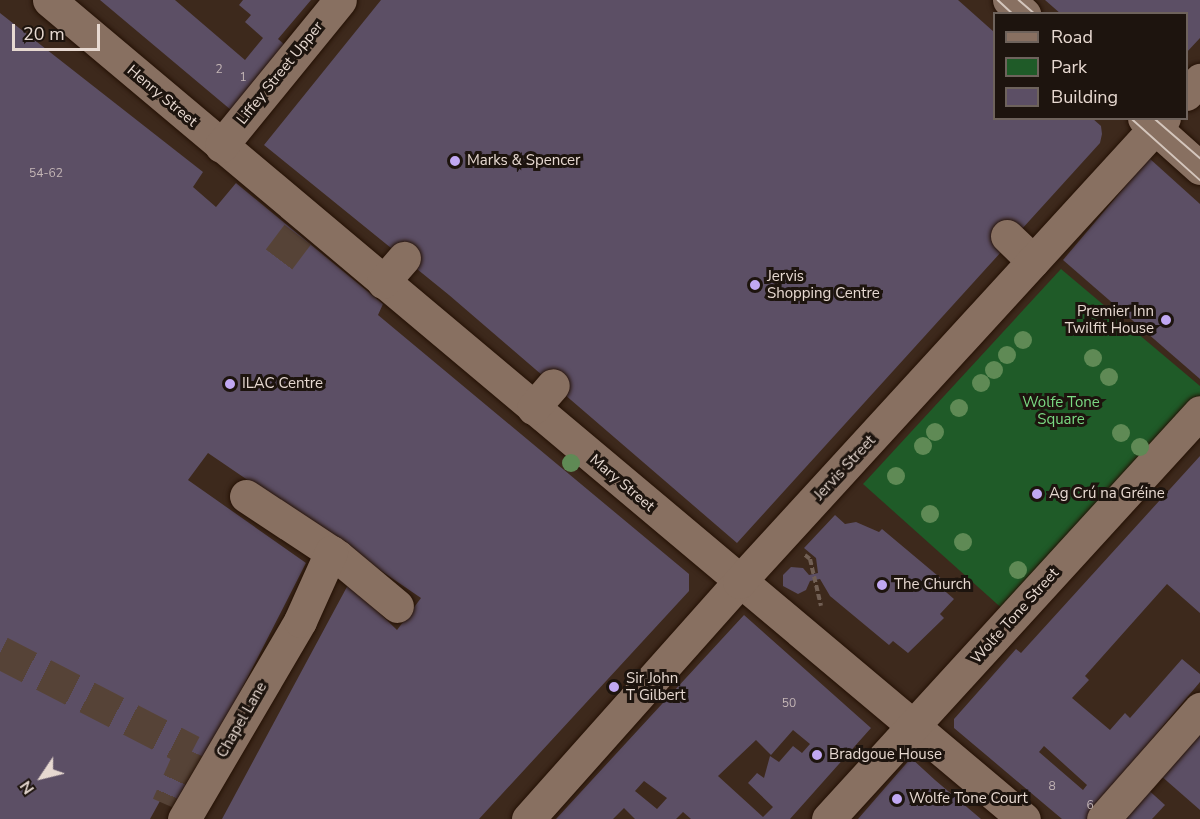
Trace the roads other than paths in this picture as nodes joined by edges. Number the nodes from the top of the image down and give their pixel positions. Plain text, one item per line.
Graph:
1 (49, 0) edge
2 (340, 0) edge
3 (1009, 0) edge
4 (1022, 12) edge
5 (1200, 80) edge
6 (1188, 92) edge
7 (1154, 122) edge
8 (221, 146) junction
9 (1200, 168) edge
10 (1007, 236) dead end
11 (1033, 261) junction
12 (1200, 412) edge
13 (246, 496) dead end
14 (331, 552) junction
15 (739, 582) junction
16 (397, 606) dead end
17 (1200, 709) edge
18 (910, 727) junction
19 (175, 814) edge
20 (528, 819) edge
21 (828, 819) edge
22 (1024, 819) edge
23 (1102, 819) edge

1 - 8 street, Henry Street
2 - 8 street, Liffey Street Upper
3 - 4 street
5 - 6 street
7 - 9 street
7 - 11 street, Jervis Street
8 - 15 street, Mary Street
10 - 11 street
11 - 15 street, Jervis Street
12 - 18 street, Wolfe Tone Street
13 - 14 street
14 - 16 street
14 - 19 street, Chapel Lane
15 - 18 street, Mary Street
15 - 20 street, Jervis Street
17 - 23 street
18 - 21 street, Wolfe Tone Street
18 - 22 street, Mary Street

